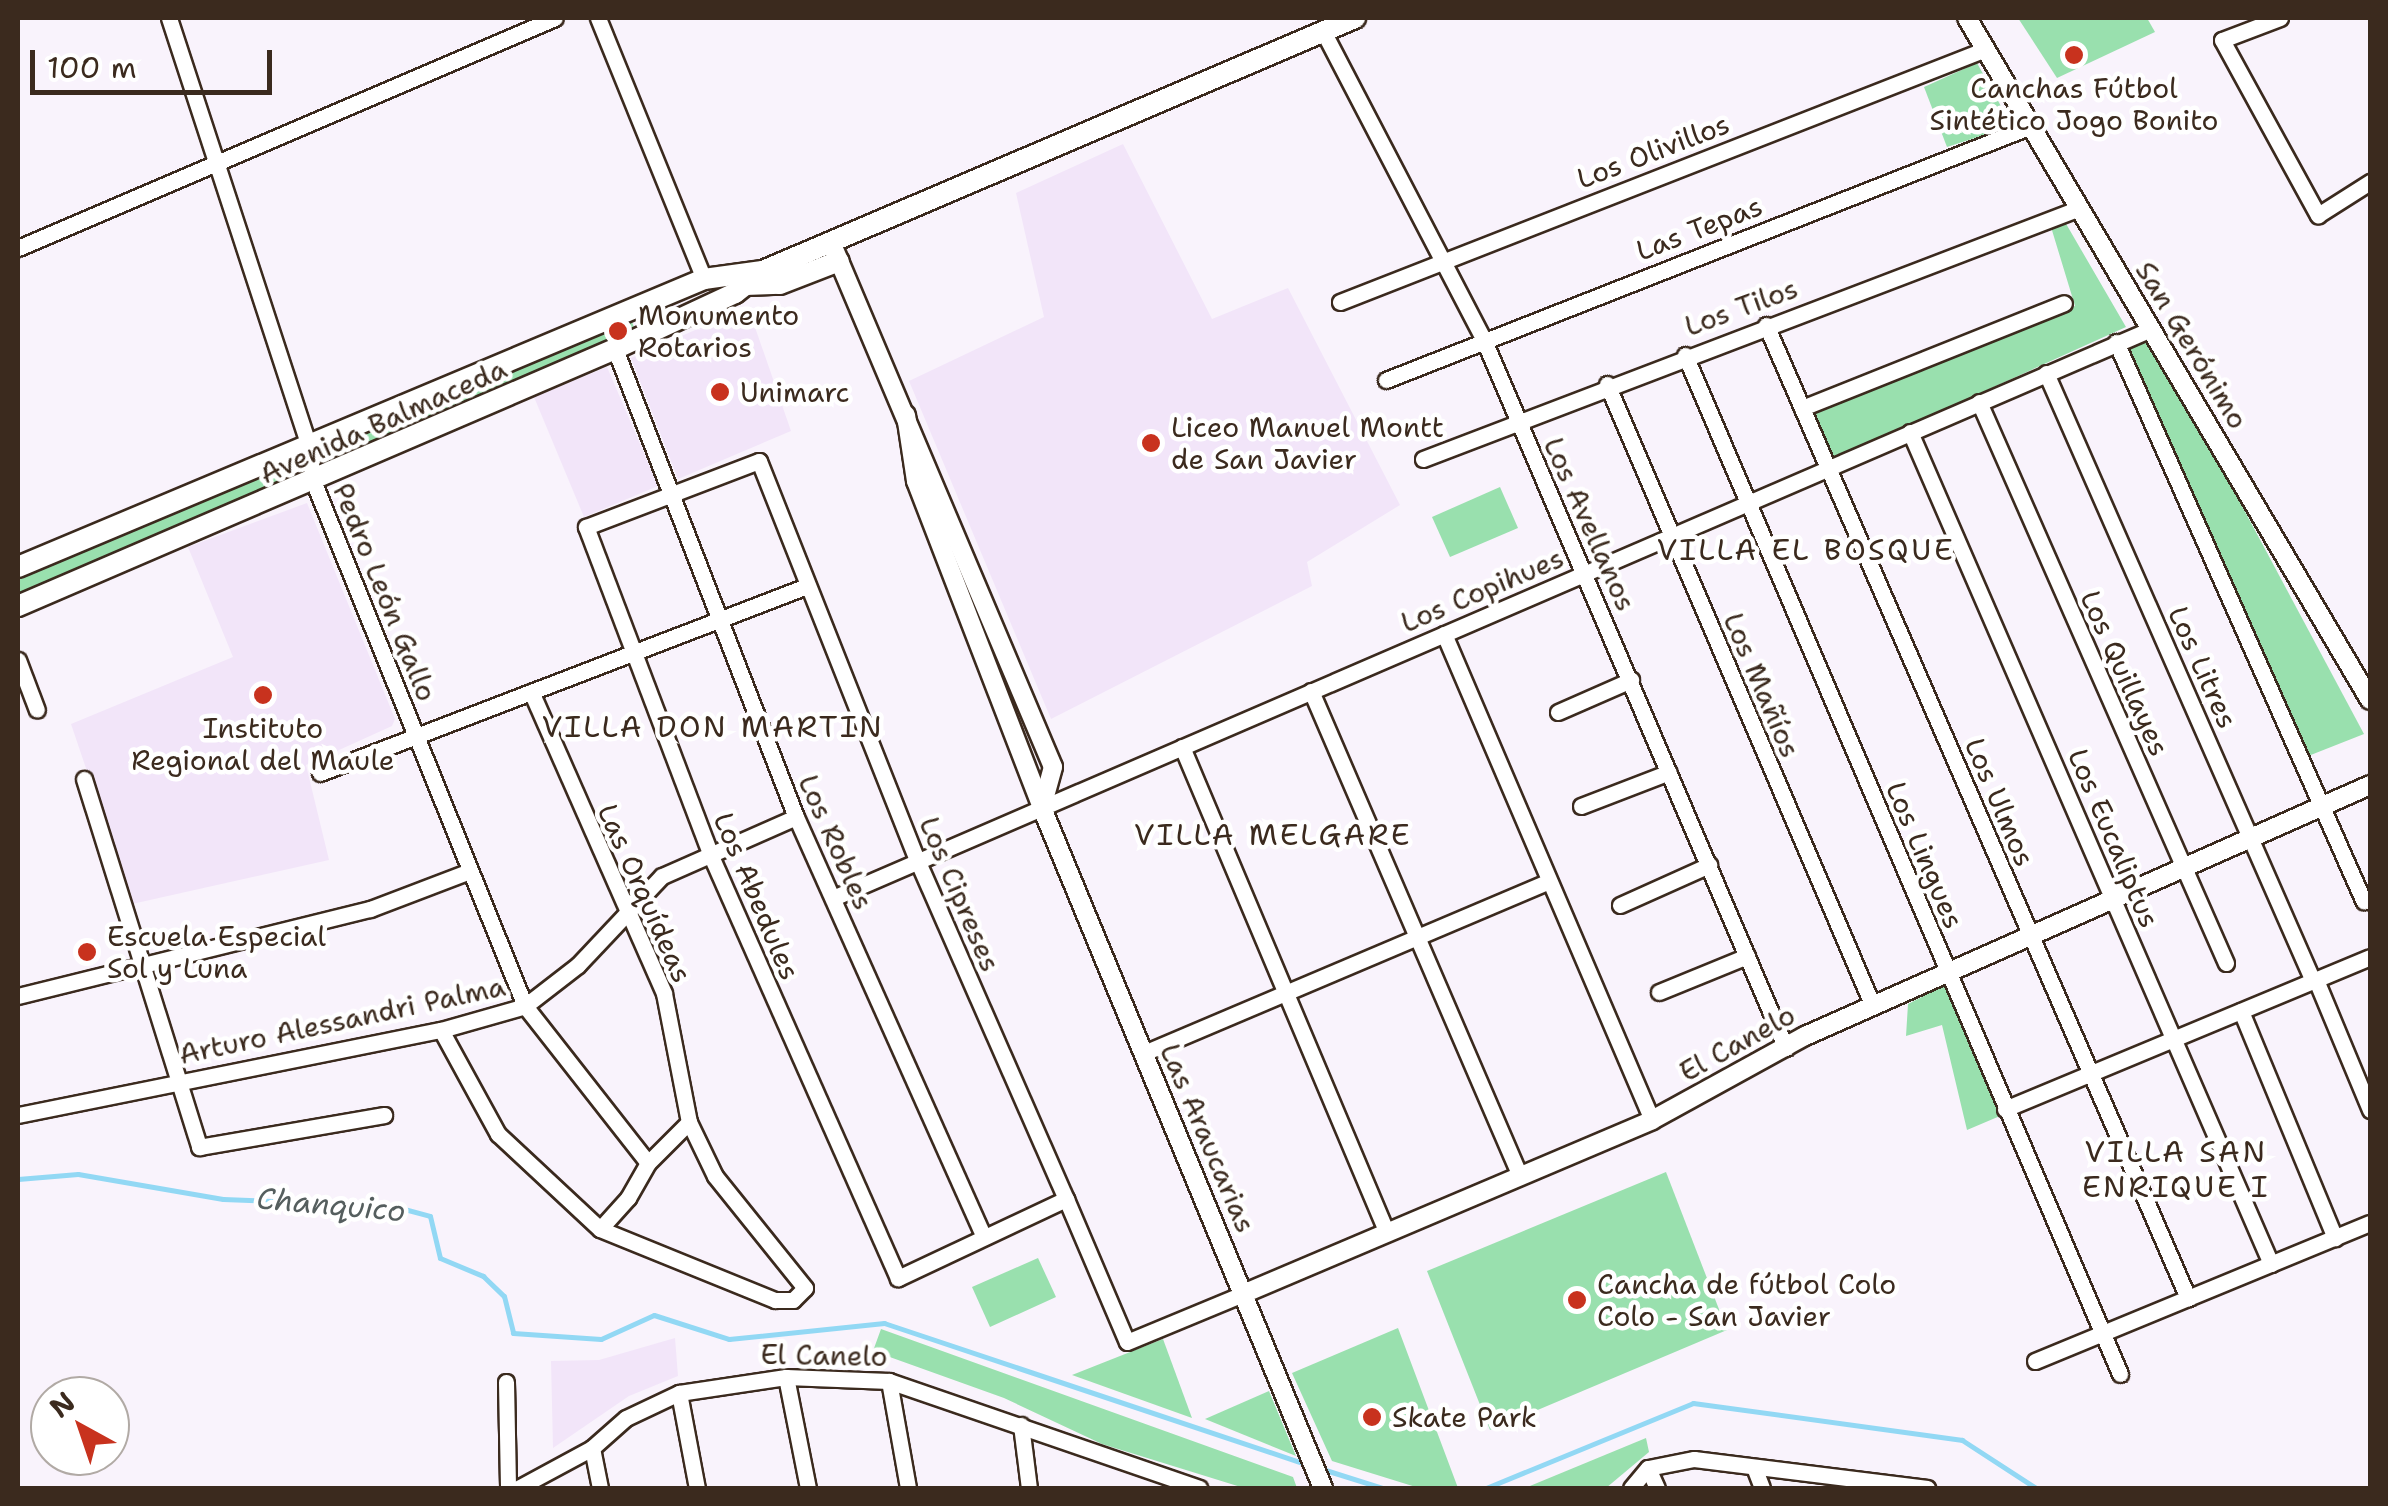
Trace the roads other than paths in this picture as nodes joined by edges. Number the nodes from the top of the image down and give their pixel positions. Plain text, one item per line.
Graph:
1 (169, 18) edge
2 (556, 18) edge
3 (598, 18) edge
4 (1355, 18) edge
5 (1967, 18) edge
6 (2280, 18) edge
7 (1324, 31) junction
8 (1986, 49) junction
9 (2031, 126) junction
10 (216, 161) junction
11 (2370, 182) edge
12 (2080, 208) junction
13 (18, 248) edge
14 (835, 251) junction
15 (1444, 258) junction
16 (763, 271) junction
17 (704, 279) junction
18 (746, 284) junction
19 (1340, 302) dead end
20 (2064, 303) dead end
21 (1766, 325) junction
22 (2151, 329) junction
23 (1483, 338) junction
24 (2116, 342) junction
25 (615, 349) junction
26 (1685, 355) junction
27 (2046, 373) junction
28 (1386, 380) dead end
29 (1607, 384) junction
30 (1979, 402) junction
31 (1802, 408) junction
32 (1517, 418) junction
33 (1910, 432) junction
34 (307, 440) junction
35 (1423, 459) dead end
36 (1828, 467) junction
37 (314, 482) junction
38 (673, 494) junction
39 (1748, 502) junction
40 (1670, 535) junction
41 (18, 567) edge
42 (1585, 572) junction
43 (808, 586) junction
44 (18, 606) edge
45 (718, 620) junction
46 (1444, 634) junction
47 (631, 654) junction
48 (18, 660) edge
49 (1630, 680) junction
50 (2368, 690) edge
51 (1311, 691) junction
52 (531, 692) junction
53 (37, 710) dead end
54 (1558, 712) dead end
55 (416, 736) junction
56 (1182, 747) junction
57 (1670, 772) junction
58 (320, 773) dead end
59 (84, 778) dead end
60 (2370, 784) edge
61 (1581, 806) dead end
62 (2320, 807) junction
63 (1042, 808) junction
64 (796, 817) junction
65 (2250, 838) junction
66 (710, 853) junction
67 (918, 862) junction
68 (1709, 865) junction
69 (2184, 868) junction
70 (470, 871) junction
71 (1546, 882) junction
72 (833, 898) junction
73 (2113, 899) junction
74 (2364, 902) dead end
75 (1620, 905) dead end
76 (625, 915) junction
77 (2031, 936) junction
78 (1418, 939) junction
79 (1747, 956) junction
80 (2370, 957) edge
81 (2226, 963) dead end
82 (143, 967) junction
83 (1947, 973) junction
84 (2315, 980) junction
85 (1660, 992) dead end
86 (1283, 993) junction
87 (18, 996) edge
88 (524, 1006) junction
89 (1874, 1006) junction
90 (2241, 1011) junction
91 (441, 1030) junction
92 (2174, 1039) junction
93 (1786, 1048) junction
94 (1144, 1054) junction
95 (2091, 1074) junction
96 (179, 1082) junction
97 (2005, 1108) junction
98 (2370, 1110) edge
99 (18, 1115) edge
100 (384, 1115) dead end
101 (1652, 1120) junction
102 (688, 1122) junction
103 (648, 1162) junction
104 (1520, 1176) junction
105 (1066, 1199) junction
106 (2370, 1224) edge
107 (600, 1229) junction
108 (1387, 1233) junction
109 (984, 1237) junction
110 (2335, 1238) junction
111 (2271, 1264) junction
112 (1243, 1294) junction
113 (2188, 1298) junction
114 (2102, 1334) junction
115 (1126, 1342) joint
116 (2035, 1361) dead end
117 (2120, 1374) dead end
118 (786, 1377) junction
119 (888, 1381) junction
120 (506, 1382) dead end
121 (679, 1393) junction
122 (1021, 1425) junction
123 (592, 1448) junction
124 (1754, 1467) junction
125 (1648, 1468) junction
126 (1136, 1470) junction
127 (1323, 1487) edge
128 (1921, 1487) edge
129 (508, 1488) edge
130 (518, 1488) edge
131 (600, 1488) edge
132 (698, 1488) edge
133 (808, 1488) edge
134 (908, 1488) edge
135 (1029, 1488) edge
136 (1138, 1488) edge
137 (1199, 1488) edge
138 (1631, 1488) edge
139 (1656, 1488) edge
140 (1762, 1488) edge

1 - 10 street, Pedro León Gallo
2 - 10 street
3 - 17 street
4 - 7 main road, Avenida Balmaceda
5 - 8 street, San Gerónimo
6 - 11 street
7 - 14 main road, Avenida Balmaceda
7 - 15 street, Los Avellanos
8 - 9 street, San Gerónimo
8 - 15 street, Los Olivillos
9 - 12 street, San Gerónimo
9 - 23 street, Las Tepas
10 - 13 street
10 - 34 street, Pedro León Gallo
12 - 21 street, Los Tilos
12 - 22 street, San Gerónimo
14 - 16 main road, Avenida Balmaceda
14 - 18 main road
14 - 63 street
15 - 19 street, Los Olivillos
15 - 23 street, Los Avellanos
16 - 17 main road, Avenida Balmaceda
16 - 18 main road, Avenida Balmaceda
17 - 34 main road, Avenida Balmaceda
18 - 25 main road, Avenida Balmaceda
20 - 31 street
21 - 26 street, Los Tilos
21 - 31 street, Los Ulmos
22 - 24 street, Los Copihues
22 - 50 street, San Gerónimo
23 - 28 street, Las Tepas
23 - 32 street, Los Avellanos
24 - 27 street, Los Copihues
24 - 62 street
25 - 37 main road, Avenida Balmaceda
25 - 38 street, Los Robles
26 - 29 street, Los Tilos
26 - 39 street, Los Lingues
27 - 30 street, Los Copihues
27 - 65 street, Los Litres
29 - 32 street, Los Tilos
29 - 40 street, Los Mañíos
30 - 33 street, Los Copihues
30 - 69 street, Los Quillayes
31 - 36 street, Los Ulmos
32 - 35 street, Los Tilos
32 - 42 street, Los Avellanos
33 - 36 street, Los Copihues
33 - 73 street, Los Eucaliptus
34 - 37 street, Pedro León Gallo
34 - 41 main road, Avenida Balmaceda
36 - 39 street, Los Copihues
36 - 77 street, Los Ulmos
37 - 44 main road, Avenida Balmaceda
37 - 55 street, Pedro León Gallo
38 - 43 street, Los Cipreses
38 - 45 street, Los Robles
38 - 47 street, Los Abedules
39 - 40 street, Los Copihues
39 - 83 street, Los Lingues
40 - 42 street, Los Copihues
40 - 89 street, Los Mañíos
42 - 46 street, Los Copihues
42 - 49 street, Los Avellanos
43 - 45 street
43 - 67 street, Los Cipreses
45 - 47 street
45 - 64 street, Los Robles
46 - 51 street, Los Copihues
46 - 71 street
47 - 52 street
47 - 66 street, Los Abedules
48 - 53 street
49 - 54 street
49 - 57 street, Los Avellanos
51 - 56 street, Los Copihues
51 - 78 street
52 - 55 street
52 - 76 street, Las Orquídeas
55 - 58 street
55 - 70 street, Pedro León Gallo
56 - 63 street, Los Copihues
56 - 86 street
57 - 61 street
57 - 68 street, Los Avellanos
59 - 82 street
60 - 62 street, El Canelo
62 - 65 street, El Canelo
62 - 74 street
63 - 67 street, Los Copihues
63 - 94 street, Las Araucarias
64 - 66 street, Arturo Alessandri Palma
64 - 72 street, Los Robles
65 - 69 street, El Canelo
65 - 84 street, Los Litres
66 - 76 street, Arturo Alessandri Palma
66 - 109 street, Los Abedules
67 - 72 street, Los Copihues
67 - 105 street, Los Cipreses
68 - 75 street
68 - 79 street, Los Avellanos
69 - 73 street, El Canelo
69 - 81 street, Los Quillayes
70 - 82 street
70 - 88 street, Pedro León Gallo
71 - 78 street
71 - 101 street
72 - 109 street, Los Robles
73 - 77 street, El Canelo
73 - 92 street, Los Eucaliptus
76 - 88 street, Arturo Alessandri Palma
76 - 102 street, Las Orquídeas
77 - 83 street, El Canelo
77 - 95 street, Los Ulmos
78 - 86 street
78 - 104 street
79 - 85 street
79 - 93 street, Los Avellanos
80 - 84 street
82 - 87 street
82 - 96 street
83 - 89 street, El Canelo
83 - 97 street, Los Lingues
84 - 90 street
84 - 98 street, Los Litres
86 - 94 street
86 - 108 street
88 - 91 street, Arturo Alessandri Palma
88 - 103 street
89 - 93 street, El Canelo
90 - 92 street
90 - 110 street
91 - 96 street, Arturo Alessandri Palma
91 - 107 street
92 - 95 street
92 - 111 street, Los Eucaliptus
93 - 101 street, El Canelo
94 - 112 street, Las Araucarias
95 - 97 street
95 - 113 street, Los Ulmos
96 - 99 street, Arturo Alessandri Palma
96 - 100 street
97 - 114 street, Los Lingues
101 - 104 street, El Canelo
102 - 103 street
102 - 107 street, Las Orquídeas
103 - 107 street
104 - 108 street, El Canelo
105 - 109 street
105 - 115 street, Los Cipreses
106 - 110 street
108 - 112 street, El Canelo
110 - 111 street
111 - 113 street
112 - 115 street, El Canelo
112 - 127 street, Las Araucarias
113 - 114 street
114 - 116 street
114 - 117 street, Los Lingues
118 - 119 street, El Canelo
118 - 121 street, El Canelo
118 - 133 street
119 - 122 street, El Canelo
119 - 134 street
120 - 129 street
121 - 123 street, El Canelo
121 - 132 street
122 - 126 street, El Canelo
122 - 135 street
123 - 130 street, El Canelo
123 - 131 street
124 - 125 street
124 - 128 street
124 - 140 street
125 - 138 street
125 - 139 street
126 - 136 street
126 - 137 street, El Canelo

